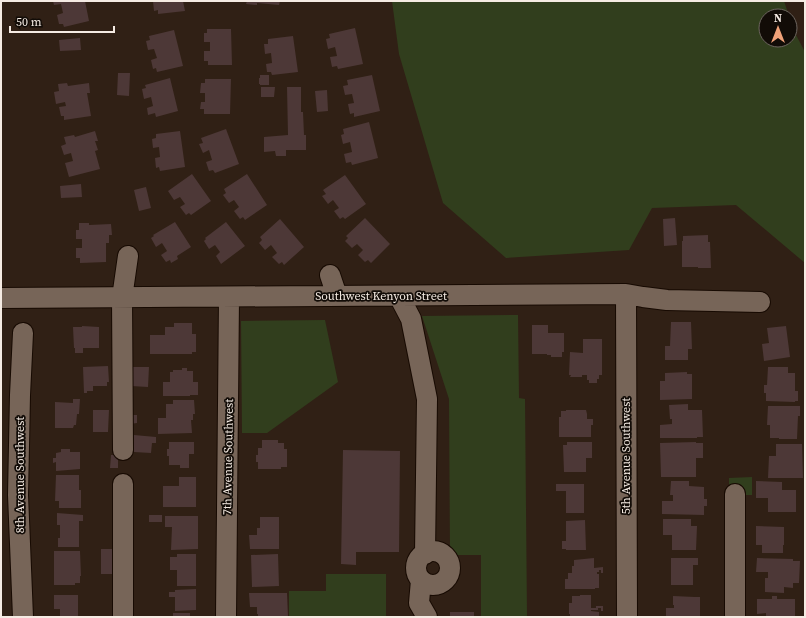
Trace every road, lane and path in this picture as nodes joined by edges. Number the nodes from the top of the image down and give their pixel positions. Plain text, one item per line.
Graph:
1 (128, 256) dead end
2 (330, 275) dead end
3 (626, 294) junction
4 (337, 296) junction
5 (399, 296) junction
6 (1, 298) edge
7 (122, 298) junction
8 (229, 298) junction
9 (760, 302) dead end
10 (23, 333) dead end
11 (122, 450) dead end
12 (122, 484) dead end
13 (735, 494) dead end
14 (425, 554) junction
15 (421, 580) junction
16 (23, 617) edge
17 (123, 617) edge
18 (226, 617) edge
19 (427, 617) edge
20 (627, 617) edge
21 (735, 617) edge

1 - 7 street
2 - 4 street
3 - 5 street, Southwest Kenyon Street
3 - 9 street, Southwest Kenyon Street
3 - 20 street, 5th Avenue Southwest
4 - 5 street, Southwest Kenyon Street
4 - 8 street, Southwest Kenyon Street
5 - 14 street
6 - 7 street, Southwest Kenyon Street
7 - 8 street, Southwest Kenyon Street
7 - 11 street
8 - 18 street, 7th Avenue Southwest
10 - 16 street, 8th Avenue Southwest
12 - 17 street
13 - 21 street
14 - 15 street
14 - 15 street
15 - 19 street

